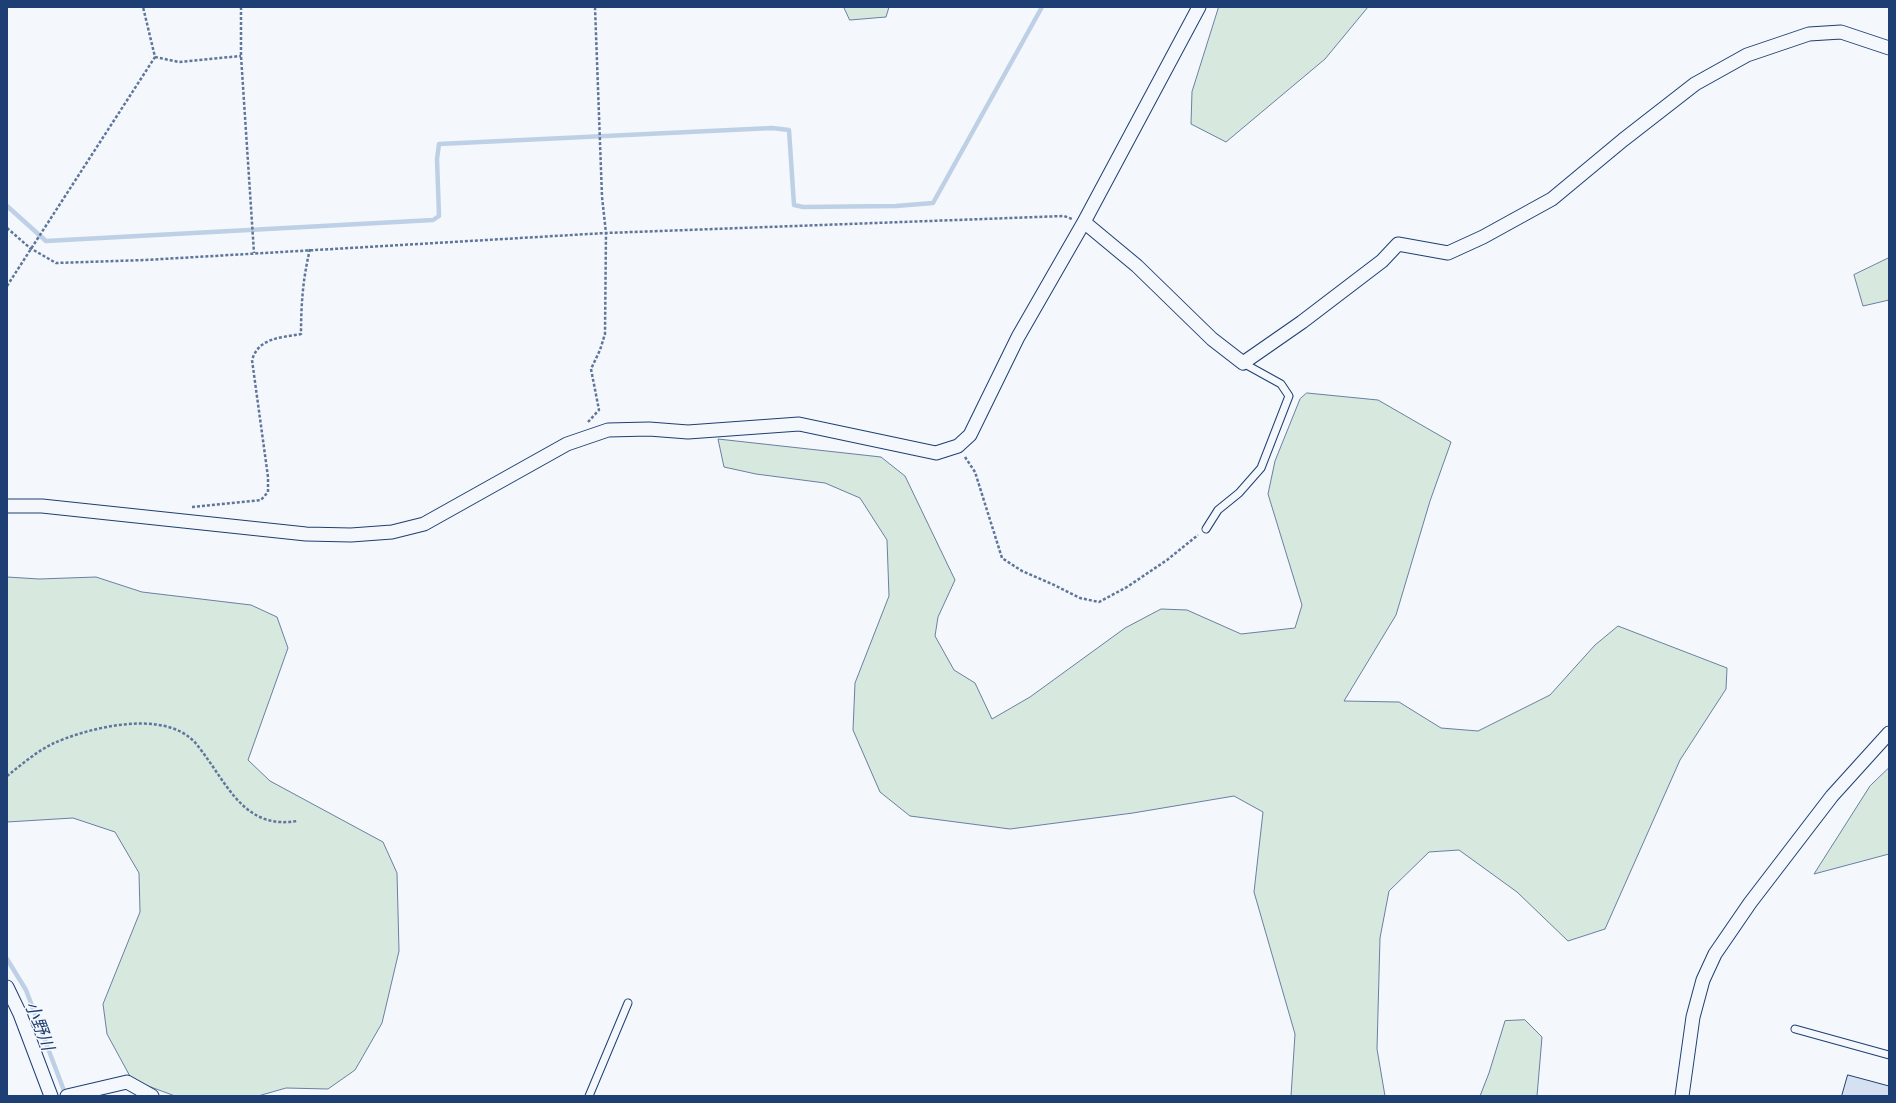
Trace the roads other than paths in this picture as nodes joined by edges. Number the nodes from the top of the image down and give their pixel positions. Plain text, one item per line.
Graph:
1 (1199, 7) edge
2 (1889, 48) edge
3 (1084, 222) junction
4 (1243, 363) junction
5 (7, 506) edge
6 (1206, 529) road end
7 (1889, 733) edge
8 (7, 987) edge
9 (628, 1003) dead end
10 (1795, 1029) dead end
11 (1889, 1055) edge
12 (51, 1096) edge
13 (67, 1096) edge
14 (152, 1096) edge
15 (589, 1096) edge
16 (1682, 1096) edge

1 - 3 street
2 - 4 street
3 - 4 street
3 - 5 street
4 - 6 lane
7 - 16 street
8 - 12 street
9 - 15 lane
10 - 11 lane
13 - 14 street

